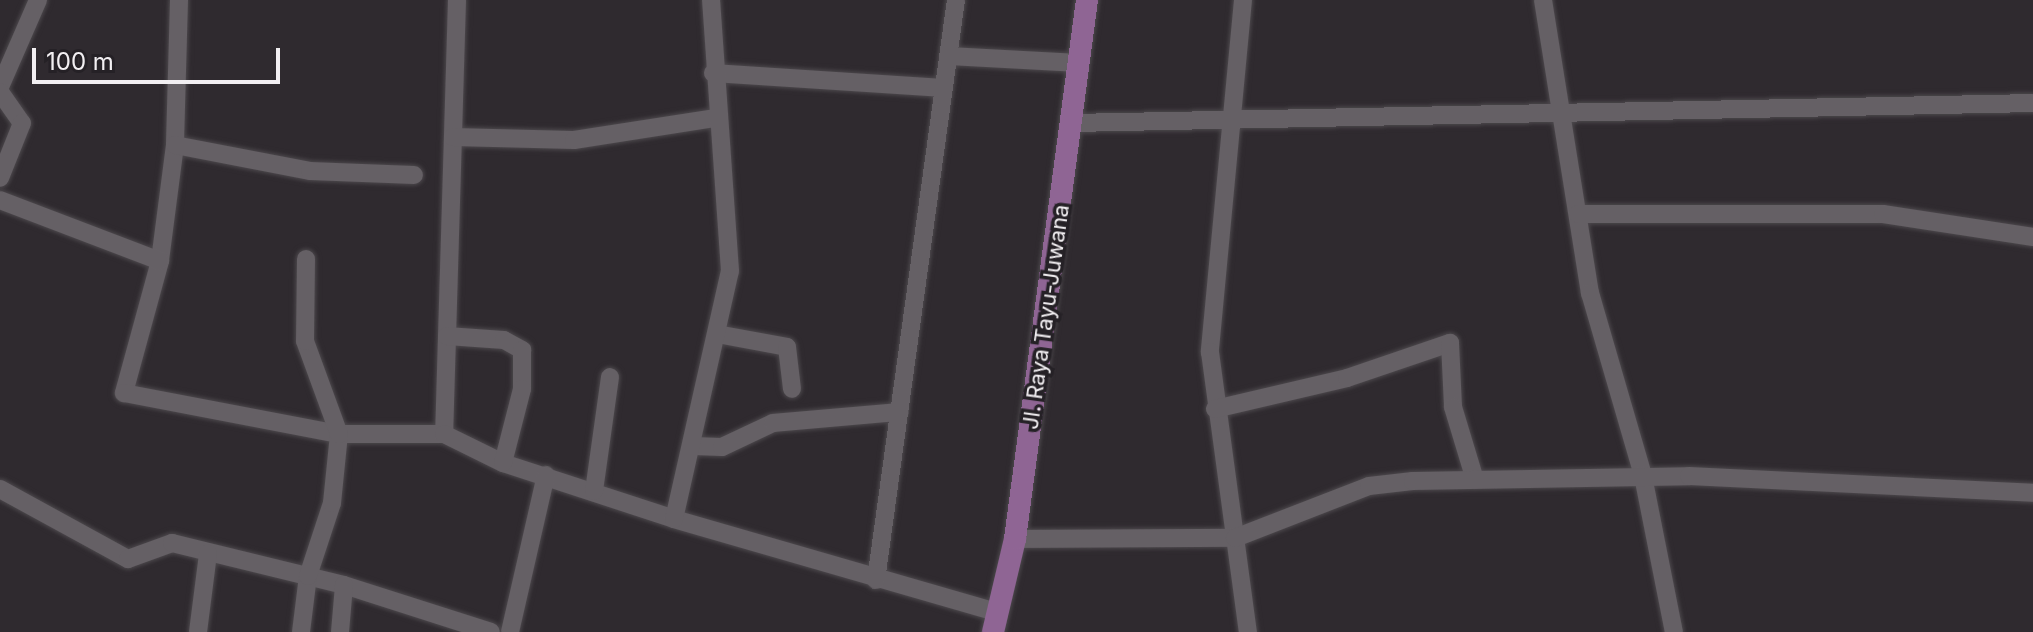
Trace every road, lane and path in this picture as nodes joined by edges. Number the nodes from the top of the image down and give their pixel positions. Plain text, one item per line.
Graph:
1 (38, 0) edge
2 (179, 0) edge
3 (457, 0) edge
4 (711, 0) edge
5 (956, 0) edge
6 (1087, 0) edge
7 (1243, 0) edge
8 (1543, 0) edge
9 (949, 56) junction
10 (1079, 63) junction
11 (713, 73) junction
12 (944, 88) junction
13 (0, 90) edge
14 (2033, 103) edge
15 (1558, 116) junction
16 (714, 118) junction
17 (1230, 121) junction
18 (1072, 123) junction
19 (453, 137) junction
20 (175, 145) junction
21 (414, 175) dead end
22 (0, 178) edge
23 (0, 200) edge
24 (1578, 214) junction
25 (2033, 237) edge
26 (306, 259) dead end
27 (160, 261) junction
28 (717, 334) junction
29 (447, 336) junction
30 (610, 377) dead end
31 (792, 389) dead end
32 (1215, 409) junction
33 (900, 412) junction
34 (339, 434) junction
35 (444, 434) junction
36 (693, 446) junction
37 (503, 463) junction
38 (546, 475) junction
39 (1643, 476) junction
40 (1475, 480) junction
41 (0, 489) edge
42 (594, 491) junction
43 (2033, 493) edge
44 (674, 519) junction
45 (1235, 538) junction
46 (1015, 539) junction
47 (208, 554) junction
48 (308, 576) junction
49 (876, 580) junction
50 (344, 585) junction
51 (996, 622) edge
52 (198, 632) edge
53 (301, 632) edge
54 (340, 632) edge
55 (491, 632) edge
56 (510, 632) edge
57 (1248, 632) edge
58 (1674, 632) edge

1 - 13 street
2 - 20 street
3 - 19 street
4 - 11 street
5 - 9 street
6 - 10 main road, Jl. Raya Tayu-Juwana
7 - 17 street
8 - 15 street
9 - 10 street
9 - 12 street
10 - 18 main road, Jl. Raya Tayu-Juwana
11 - 12 street
11 - 16 street
12 - 33 street
13 - 22 street
14 - 15 street
15 - 17 street
15 - 24 street
16 - 19 street
16 - 28 street
17 - 18 street
17 - 32 street
18 - 46 main road, Jl. Raya Tayu-Juwana
19 - 29 street
20 - 21 street
20 - 27 street
23 - 27 street
24 - 25 street
24 - 39 street
26 - 34 street
27 - 34 street
28 - 31 street
28 - 36 street
29 - 35 street
29 - 37 street
30 - 42 street
32 - 40 street
32 - 45 street
33 - 36 street
33 - 49 street
34 - 35 street
34 - 48 street
35 - 37 street
36 - 44 street
37 - 38 street
38 - 42 street
38 - 56 street
39 - 40 street
39 - 43 street
39 - 58 street
40 - 45 street
41 - 47 street
42 - 44 street
44 - 49 street
45 - 46 street
45 - 57 street
46 - 51 main road, Jl. Raya Tayu-Juwana
47 - 48 street
47 - 52 street
48 - 50 street
48 - 53 street
49 - 51 street
50 - 54 street
50 - 55 street

